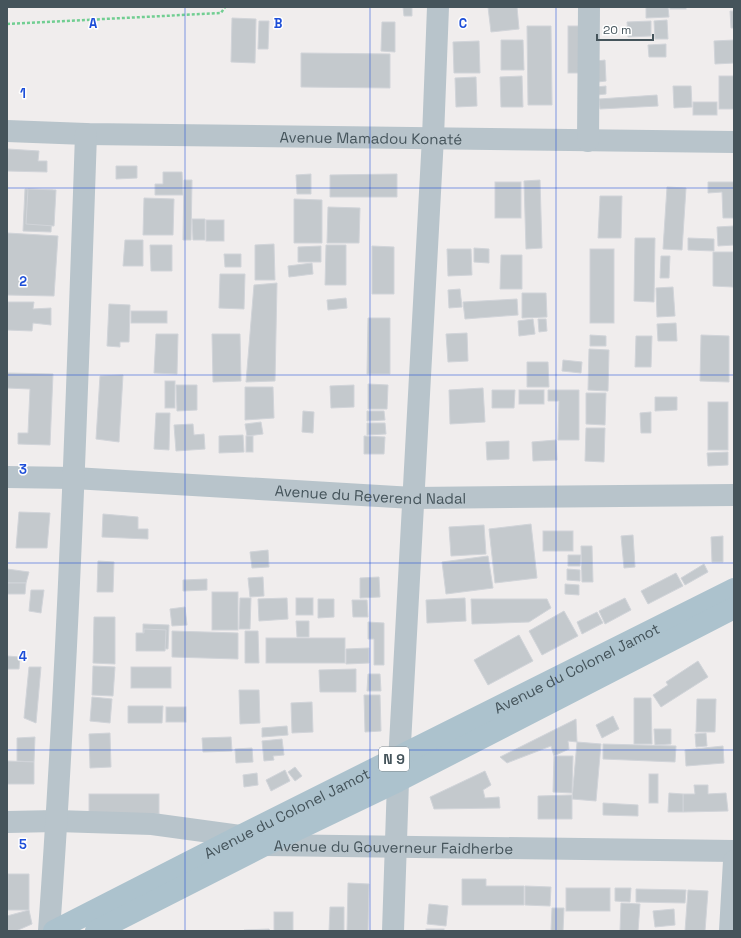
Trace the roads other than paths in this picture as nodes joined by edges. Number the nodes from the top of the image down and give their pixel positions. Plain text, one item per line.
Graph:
1 (438, 7) edge
2 (589, 7) edge
3 (7, 131) edge
4 (86, 134) junction
5 (433, 138) junction
6 (588, 141) junction
7 (734, 142) edge
8 (7, 477) edge
9 (74, 478) junction
10 (734, 495) edge
11 (413, 498) junction
12 (734, 590) edge
13 (734, 608) edge
14 (400, 756) junction
15 (398, 781) junction
16 (57, 821) junction
17 (7, 822) edge
18 (240, 836) junction
19 (265, 845) junction
20 (396, 846) junction
21 (734, 851) edge
22 (734, 861) edge
23 (49, 931) edge
24 (54, 931) edge
25 (96, 931) edge
26 (392, 931) edge
27 (730, 931) edge

1 - 5 street
2 - 6 street
3 - 4 street, Avenue Mamadou Konaté
4 - 5 street, Avenue Mamadou Konaté
4 - 9 street
5 - 6 street, Avenue Mamadou Konaté
5 - 11 street
6 - 7 street, Avenue Mamadou Konaté
8 - 9 street, Avenue du Reverend Nadal
9 - 11 street, Avenue du Reverend Nadal
9 - 16 street
10 - 11 street, Avenue du Reverend Nadal
11 - 14 street
12 - 14 main road, Avenue du Colonel Jamot / N 9
13 - 15 main road, Avenue du Colonel Jamot / N 9
14 - 15 street
14 - 18 main road, Avenue du Colonel Jamot / N 9
15 - 19 main road, Avenue du Colonel Jamot / N 9
15 - 20 street
16 - 17 street, Avenue du Gouverneur Faidherbe
16 - 18 street, Avenue du Gouverneur Faidherbe
16 - 23 street
18 - 19 street, Avenue du Gouverneur Faidherbe
18 - 24 main road, Avenue du Colonel Jamot / N 9
19 - 20 street, Avenue du Gouverneur Faidherbe
19 - 25 main road, Avenue du Colonel Jamot / N 9
20 - 21 street, Avenue du Gouverneur Faidherbe
20 - 26 street
22 - 27 street

